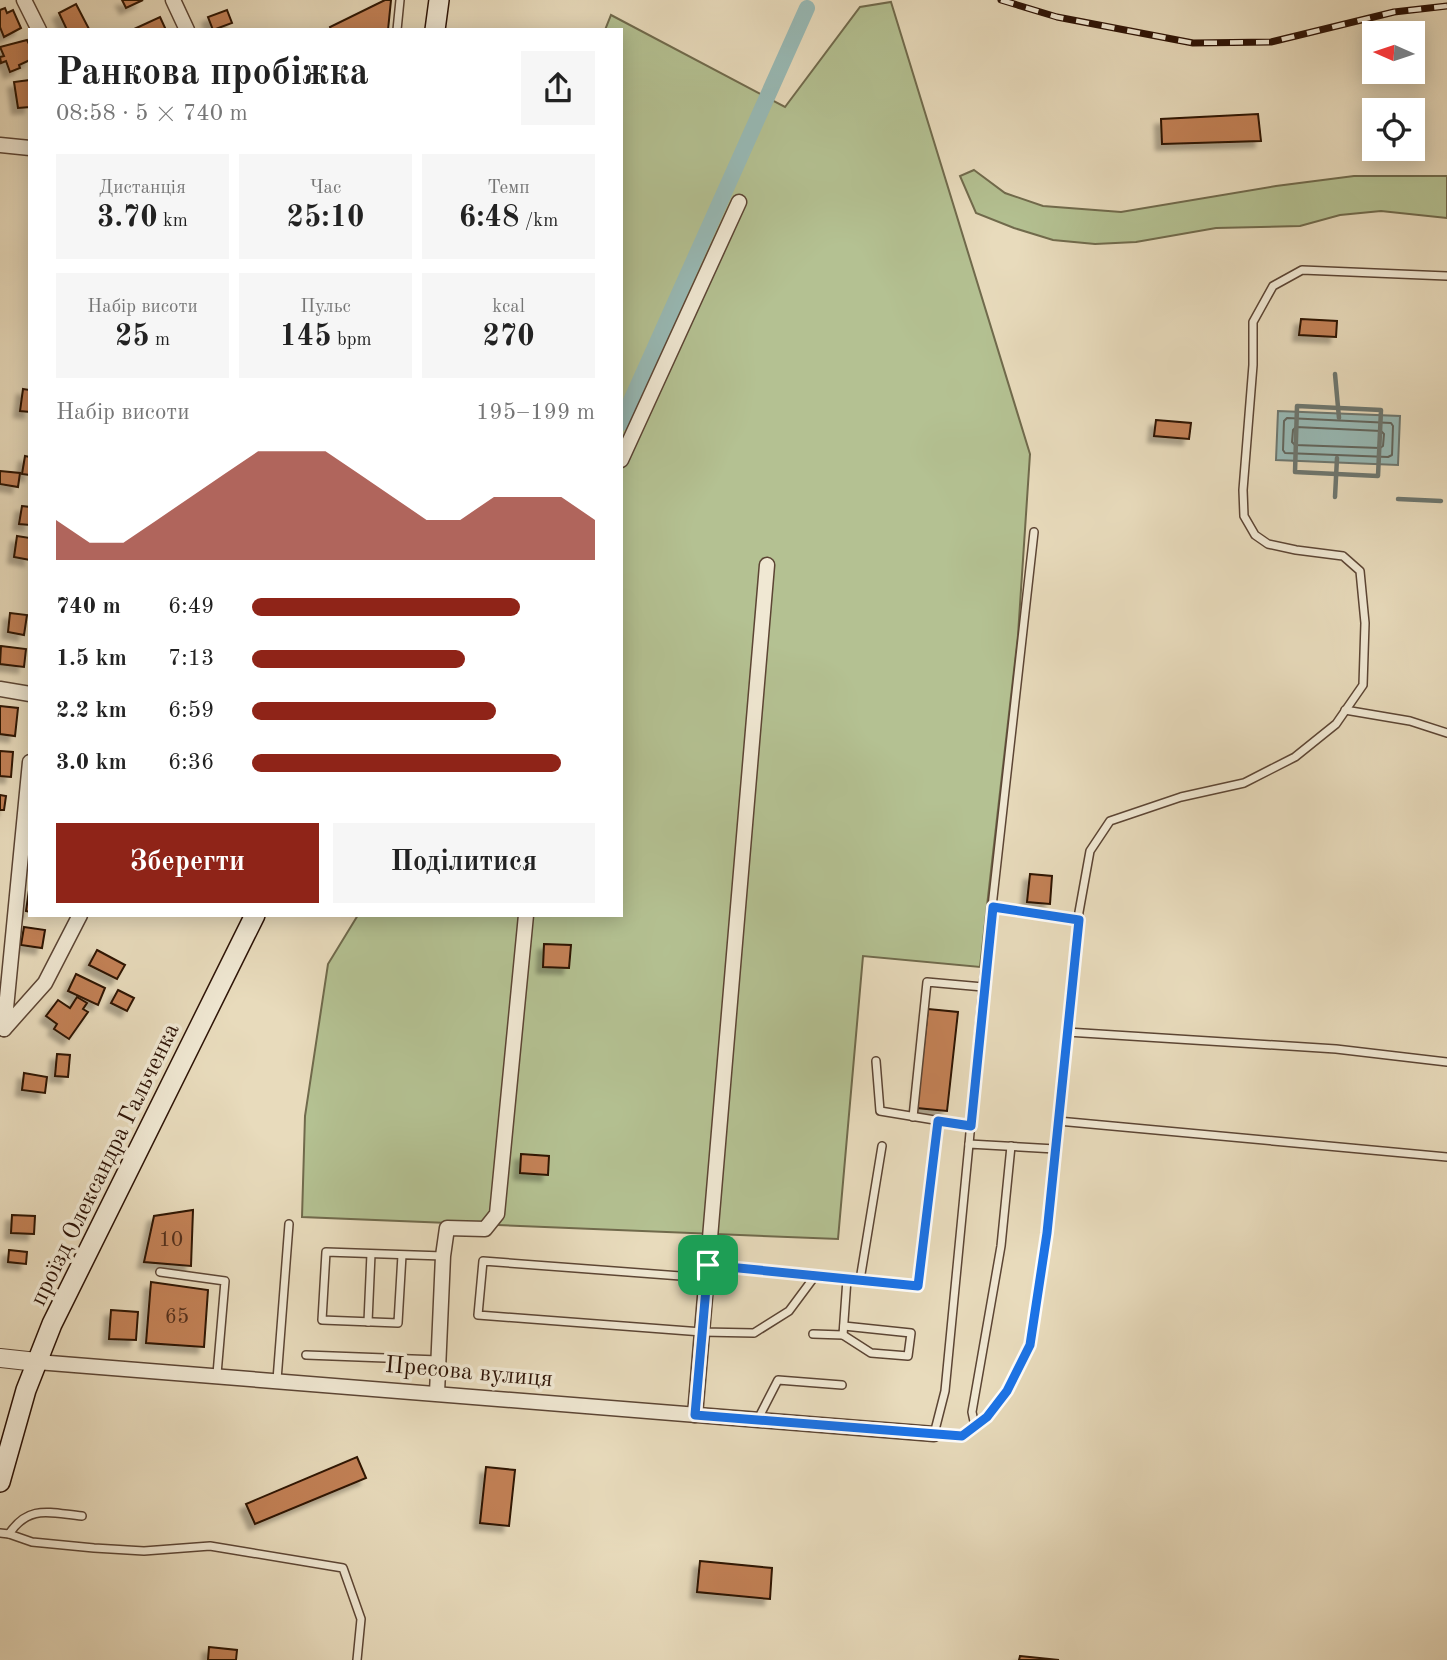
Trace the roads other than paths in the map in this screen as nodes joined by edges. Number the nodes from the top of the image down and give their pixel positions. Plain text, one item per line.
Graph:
1 (24, 0) edge
2 (173, 0) edge
3 (400, 0) edge
4 (439, 0) edge
5 (37, 28) edge
6 (186, 28) edge
7 (397, 28) edge
8 (435, 28) edge
9 (0, 145) edge
10 (28, 148) edge
11 (738, 202) dead end
12 (1447, 276) edge
13 (623, 456) edge
14 (1034, 532) dead end
15 (766, 565) dead end
16 (0, 689) edge
17 (28, 694) edge
18 (1345, 710) junction
19 (1447, 733) edge
20 (28, 781) edge
21 (993, 907) junction
22 (79, 917) edge
23 (254, 917) edge
24 (526, 917) edge
25 (1079, 920) junction
26 (984, 987) junction
27 (2, 1029) edge
28 (1066, 1032) junction
29 (876, 1061) dead end
30 (1447, 1062) edge
31 (913, 1116) junction
32 (938, 1121) junction
33 (1058, 1121) junction
34 (971, 1126) junction
35 (969, 1143) junction
36 (882, 1146) dead end
37 (1011, 1146) junction
38 (1055, 1149) junction
39 (1447, 1157) edge
40 (289, 1224) dead end
41 (371, 1254) junction
42 (402, 1255) junction
43 (443, 1256) junction
44 (707, 1271) junction
45 (160, 1272) dead end
46 (815, 1276) junction
47 (847, 1279) junction
48 (860, 1280) junction
49 (368, 1322) junction
50 (844, 1326) junction
51 (702, 1332) junction
52 (813, 1334) dead end
53 (843, 1335) junction
54 (306, 1355) dead end
55 (0, 1358) edge
56 (438, 1360) junction
57 (37, 1362) junction
58 (217, 1374) junction
59 (277, 1380) junction
60 (842, 1385) dead end
61 (437, 1393) junction
62 (695, 1415) junction
63 (758, 1420) junction
64 (975, 1426) junction
65 (934, 1434) junction
66 (0, 1482) edge
67 (82, 1516) dead end
68 (0, 1533) edge
69 (9, 1534) junction
70 (357, 1660) edge

1 - 5 street
2 - 6 street
3 - 7 lane
4 - 8 main road
9 - 10 street
11 - 13 street
12 - 18 lane
14 - 21 lane
15 - 44 street
16 - 17 street
18 - 19 lane
18 - 25 lane
20 - 27 street
21 - 25 lane
21 - 26 lane
22 - 27 street
23 - 57 main road, проїзд Олександра Гальченка
24 - 43 street
25 - 28 lane
26 - 31 lane
26 - 34 lane
28 - 30 lane
28 - 33 lane
29 - 31 lane
31 - 32 lane
32 - 34 lane
32 - 48 lane
33 - 38 lane
33 - 39 lane
34 - 35 lane
35 - 37 lane
35 - 65 lane
36 - 48 lane
37 - 38 lane
37 - 64 lane
38 - 64 lane
40 - 59 lane
41 - 42 lane
41 - 49 lane
41 - 49 lane
42 - 43 lane
42 - 49 lane
43 - 56 street
44 - 46 lane
44 - 51 street
44 - 51 lane
45 - 58 lane
46 - 47 lane
46 - 51 lane
47 - 48 lane
47 - 50 lane
50 - 53 lane
50 - 53 lane
51 - 62 street
52 - 53 lane
54 - 56 lane
55 - 57 street, Пресова вулиця
56 - 61 street
57 - 58 street, Пресова вулиця
57 - 66 main road, проїзд Олександра Гальченка
58 - 59 street, Пресова вулиця
59 - 61 street, Пресова вулиця
60 - 63 lane
61 - 62 street, Пресова вулиця
62 - 63 street, Пресова вулиця
63 - 65 street, Пресова вулиця
64 - 65 lane
67 - 69 lane
68 - 69 lane
69 - 70 lane

